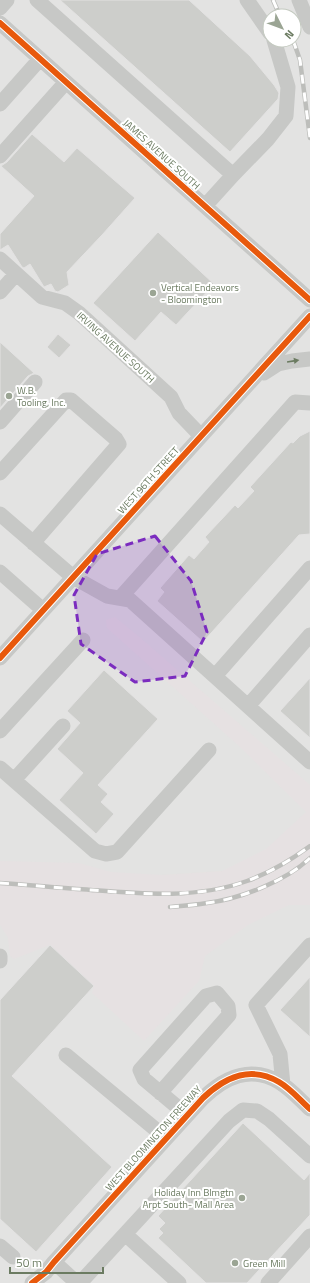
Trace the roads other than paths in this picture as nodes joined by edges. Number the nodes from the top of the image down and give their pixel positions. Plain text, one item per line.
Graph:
1 (7, 0) edge
2 (37, 0) edge
3 (247, 0) edge
4 (299, 0) edge
5 (0, 8) edge
6 (309, 18) edge
7 (262, 22) edge
8 (0, 23) edge
9 (276, 48) edge
10 (40, 60) junction
11 (66, 82) junction
12 (0, 104) edge
13 (0, 156) edge
14 (233, 176) junction
15 (205, 206) junction
16 (0, 260) edge
17 (16, 274) junction
18 (0, 292) edge
19 (310, 300) edge
20 (310, 316) edge
21 (310, 359) edge
22 (253, 380) junction
23 (35, 382) dead end
24 (310, 403) edge
25 (0, 422) edge
26 (202, 436) junction
27 (0, 474) edge
28 (0, 514) edge
29 (33, 543) junction
30 (310, 568) edge
31 (0, 572) edge
32 (73, 578) junction
33 (120, 598) junction
34 (43, 610) junction
35 (310, 635) edge
36 (83, 640) dead end
37 (0, 658) edge
38 (215, 676) junction
39 (248, 706) junction
40 (63, 726) dead end
41 (0, 731) edge
42 (209, 750) dead end
43 (310, 762) edge
44 (0, 768) edge
45 (14, 780) junction
46 (310, 945) edge
47 (0, 956) edge
48 (0, 961) edge
49 (66, 1055) dead end
50 (283, 1085) junction
51 (160, 1093) junction
52 (310, 1109) edge
53 (187, 1116) junction
54 (166, 1138) junction
55 (310, 1156) edge
56 (125, 1234) junction
57 (310, 1236) edge
58 (0, 1246) edge
59 (13, 1256) dead end
60 (54, 1262) junction
61 (32, 1283) edge
62 (78, 1283) edge
63 (179, 1283) edge
64 (268, 1283) edge

1 - 5 street
2 - 14 street
3 - 7 street
4 - 6 street
8 - 10 street, JAMES AVENUE SOUTH
9 - 14 street
10 - 11 street, JAMES AVENUE SOUTH
10 - 12 street
11 - 13 street
11 - 15 street, JAMES AVENUE SOUTH
14 - 15 street
15 - 19 street, JAMES AVENUE SOUTH
16 - 17 street, IRVING AVENUE SOUTH
17 - 18 street
17 - 26 street, IRVING AVENUE SOUTH
20 - 22 street, WEST 96TH STREET
22 -> 21 street
22 - 26 street, WEST 96TH STREET
23 - 25 street
24 - 33 street
26 - 32 street, WEST 96TH STREET
27 - 29 street
28 - 29 street
29 - 32 street
30 - 38 street
31 - 34 street
32 - 33 street
32 - 34 street, WEST 96TH STREET
33 - 38 street
34 - 37 street, WEST 96TH STREET
35 - 39 street
36 - 41 street
38 - 39 street
39 - 43 street
40 - 45 street
42 - 45 street
44 - 45 street
46 - 50 street
47 - 48 street
49 - 54 street
50 - 52 street, WEST BLOOMINGTON FREEWAY
50 - 53 street, WEST BLOOMINGTON FREEWAY
51 - 51 street
51 - 53 street
53 - 54 street, WEST BLOOMINGTON FREEWAY
54 - 60 street, WEST BLOOMINGTON FREEWAY
55 - 56 street
56 - 62 street
56 - 63 street
57 - 64 street
58 - 59 street
60 - 61 street, WEST BLOOMINGTON FREEWAY
60 - 62 street

